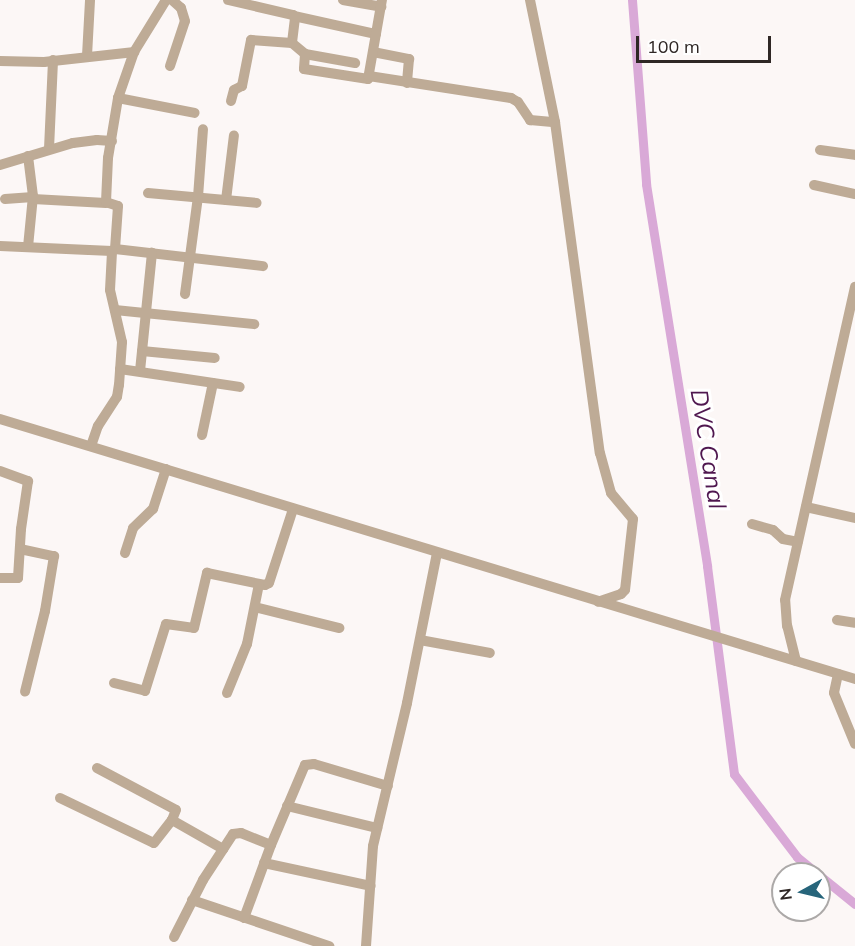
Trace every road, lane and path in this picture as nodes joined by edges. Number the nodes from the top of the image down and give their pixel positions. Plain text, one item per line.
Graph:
1 (90, 0) edge
2 (166, 0) edge
3 (172, 0) edge
4 (228, 0) edge
5 (343, 0) edge
6 (530, 0) edge
7 (381, 4) edge
8 (294, 16) junction
9 (376, 34) junction
10 (292, 43) junction
11 (134, 52) junction
12 (373, 52) junction
13 (305, 54) junction
14 (87, 56) junction
15 (53, 60) junction
16 (0, 61) edge
17 (355, 63) dead end
18 (170, 66) dead end
19 (369, 76) junction
20 (407, 83) junction
21 (118, 98) junction
22 (231, 101) dead end
23 (195, 113) dead end
24 (555, 122) junction
25 (203, 129) dead end
26 (234, 135) dead end
27 (112, 141) junction
28 (49, 149) junction
29 (820, 150) dead end
30 (855, 155) edge
31 (28, 156) junction
32 (0, 165) edge
33 (814, 185) dead end
34 (148, 193) dead end
35 (855, 194) edge
36 (198, 197) junction
37 (33, 198) junction
38 (5, 199) dead end
39 (226, 200) junction
40 (106, 203) junction
41 (257, 203) dead end
42 (0, 246) edge
43 (28, 247) junction
44 (114, 250) junction
45 (152, 253) junction
46 (190, 258) junction
47 (263, 266) dead end
48 (855, 287) edge
49 (185, 294) dead end
50 (115, 310) junction
51 (146, 312) junction
52 (254, 324) dead end
53 (849, 335) edge
54 (142, 351) junction
55 (215, 358) dead end
56 (120, 369) junction
57 (140, 371) junction
58 (213, 383) junction
59 (240, 387) dead end
60 (0, 418) edge
61 (202, 435) dead end
62 (91, 447) junction
63 (166, 470) junction
64 (0, 471) edge
65 (806, 507) junction
66 (293, 509) junction
67 (855, 518) edge
68 (752, 524) dead end
69 (798, 542) junction
70 (20, 549) junction
71 (125, 553) dead end
72 (437, 553) junction
73 (0, 578) edge
74 (259, 584) junction
75 (597, 602) junction
76 (255, 607) junction
77 (837, 620) dead end
78 (855, 623) edge
79 (339, 628) dead end
80 (420, 640) junction
81 (490, 653) dead end
82 (792, 660) junction
83 (838, 674) junction
84 (855, 679) edge
85 (114, 683) dead end
86 (26, 692) dead end
87 (226, 693) dead end
88 (855, 744) edge
89 (97, 768) dead end
90 (388, 786) junction
91 (60, 798) dead end
92 (287, 806) junction
93 (172, 820) junction
94 (377, 828) junction
95 (271, 844) junction
96 (223, 849) junction
97 (264, 863) junction
98 (371, 886) junction
99 (192, 900) junction
100 (244, 918) junction
101 (174, 937) dead end
102 (304, 942) edge
103 (329, 946) edge
104 (366, 946) edge

1 - 14 street
2 - 11 street
3 - 18 street
4 - 8 street
5 - 7 street
6 - 24 street
7 - 9 street
8 - 9 street
8 - 10 street
9 - 12 street
10 - 13 street
10 - 22 street
11 - 14 street
11 - 21 street
12 - 19 street
12 - 20 street
13 - 17 street
13 - 19 street
14 - 15 street
15 - 16 street
15 - 28 street
19 - 20 street
20 - 24 street
21 - 23 street
21 - 27 street
24 - 75 street
25 - 36 street
26 - 39 street
27 - 28 street
27 - 40 street
28 - 31 street
29 - 30 street
31 - 32 street
31 - 37 street
33 - 35 street
34 - 36 street
36 - 39 street
36 - 46 street
37 - 38 street
37 - 40 street
37 - 43 street
39 - 41 street
40 - 44 street
42 - 43 street
43 - 44 street
44 - 45 street
44 - 50 street
45 - 46 street
45 - 51 street
46 - 47 street
46 - 49 street
48 - 53 street
50 - 51 street
50 - 56 street
51 - 52 street
51 - 54 street
53 - 65 street
54 - 55 street
54 - 57 street
56 - 57 street
56 - 62 street
57 - 58 street
58 - 59 street
58 - 61 street
60 - 62 street
62 - 63 street
63 - 66 street
63 - 71 street
64 - 70 street
65 - 67 street
65 - 69 street
66 - 72 street
66 - 74 street
68 - 69 street
69 - 82 street
70 - 73 street
70 - 86 street
72 - 75 street
72 - 80 street
74 - 76 street
74 - 85 street
75 - 82 street
76 - 79 street
76 - 87 street
77 - 78 street
80 - 81 street
80 - 90 street
82 - 83 street
83 - 84 street
83 - 88 street
89 - 93 street
90 - 92 street
90 - 94 street
91 - 93 street
92 - 94 street
92 - 95 street
93 - 96 street
94 - 98 street
95 - 96 street
95 - 97 street
96 - 99 street
97 - 98 street
97 - 100 street
98 - 104 street
99 - 100 street
99 - 101 street
100 - 102 street
102 - 103 street

